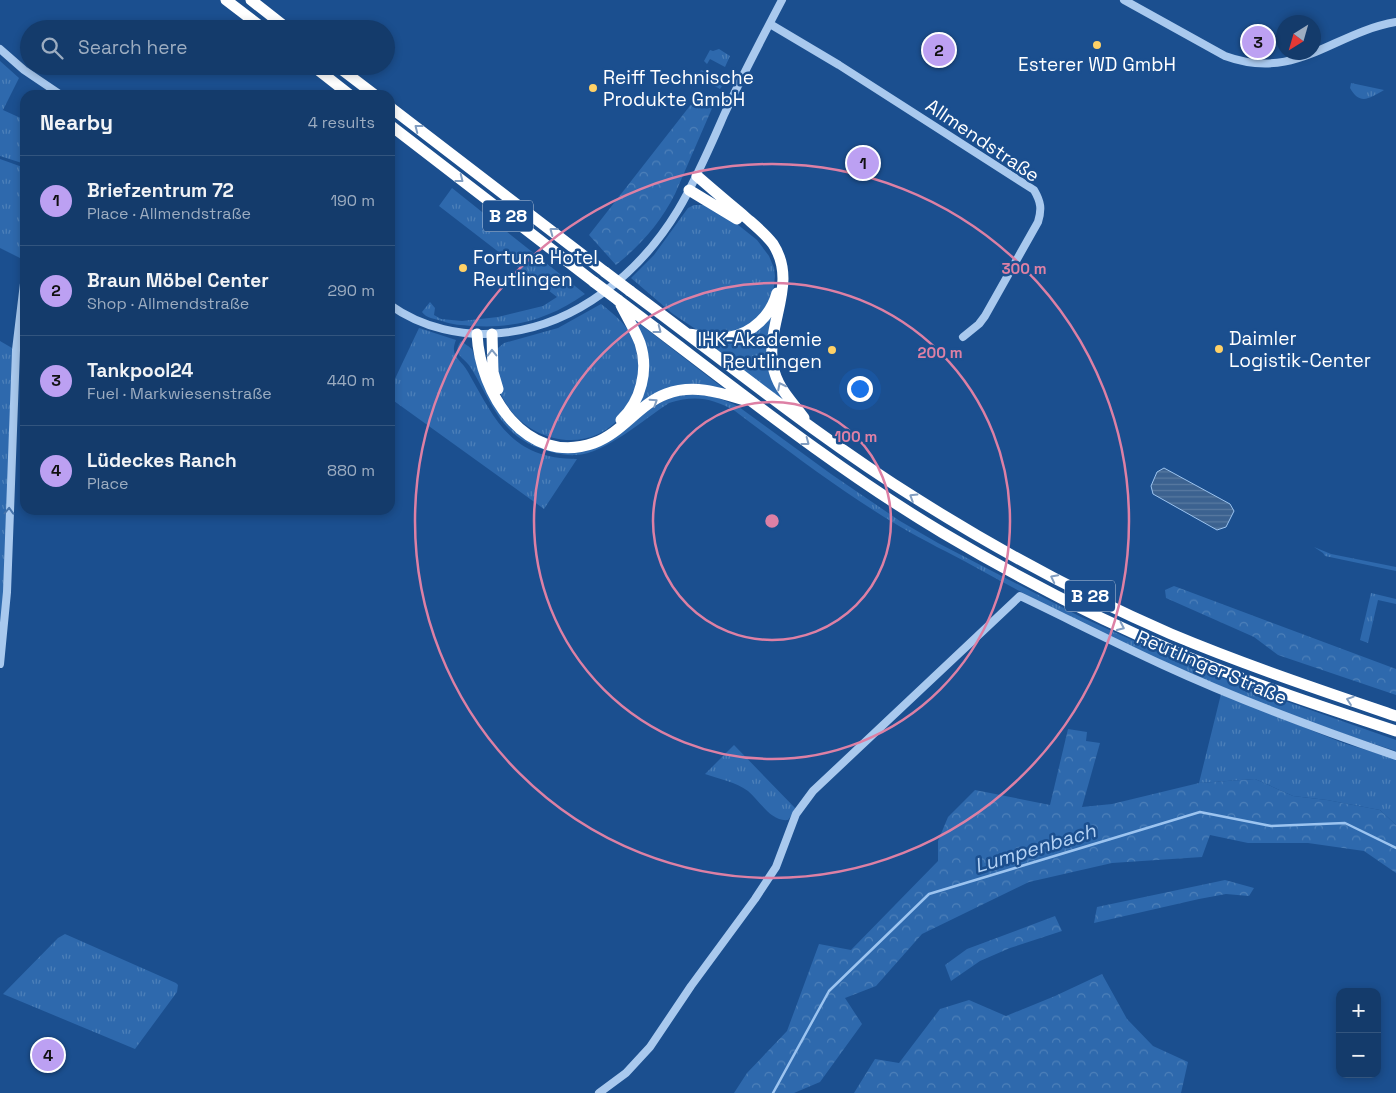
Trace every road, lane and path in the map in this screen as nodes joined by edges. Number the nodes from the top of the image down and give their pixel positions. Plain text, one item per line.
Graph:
1 (226, 0) edge
2 (250, 0) edge
3 (782, 0) edge
4 (1124, 0) edge
5 (252, 20) edge
6 (276, 20) edge
7 (1396, 22) edge
8 (770, 24) junction
9 (0, 49) edge
10 (20, 66) edge
11 (31, 75) edge
12 (324, 75) edge
13 (349, 75) edge
14 (53, 90) edge
15 (344, 90) edge
16 (368, 90) edge
17 (395, 111) edge
18 (395, 129) edge
19 (697, 176) junction
20 (689, 190) junction
21 (618, 300) junction
22 (395, 308) edge
23 (20, 317) edge
24 (477, 334) junction
25 (492, 334) junction
26 (687, 334) junction
27 (963, 337) dead end
28 (753, 402) junction
29 (809, 426) junction
30 (0, 664) edge
31 (1396, 716) edge
32 (1396, 731) edge
33 (1396, 756) edge
34 (599, 1093) edge

1 - 5 highway
2 - 6 highway
3 - 8 street
4 - 7 street
8 - 19 street
8 - 27 street, Allmendstraße
9 - 10 street
11 - 14 street
12 - 15 highway
13 - 16 highway
26 -> 17 highway, B 28, bridge
18 -> 21 highway, B 28, bridge
19 - 20 street
29 -> 19 highway
20 - 25 street
20 - 26 highway
21 -> 25 highway
21 -> 28 highway, B 28
22 - 24 street
30 -> 23 street
24 - 25 street
24 -> 28 highway
26 - 29 highway, B 28
28 -> 32 highway, B 28
31 -> 29 highway, B 28
33 - 34 street, Reutlinger Straße

